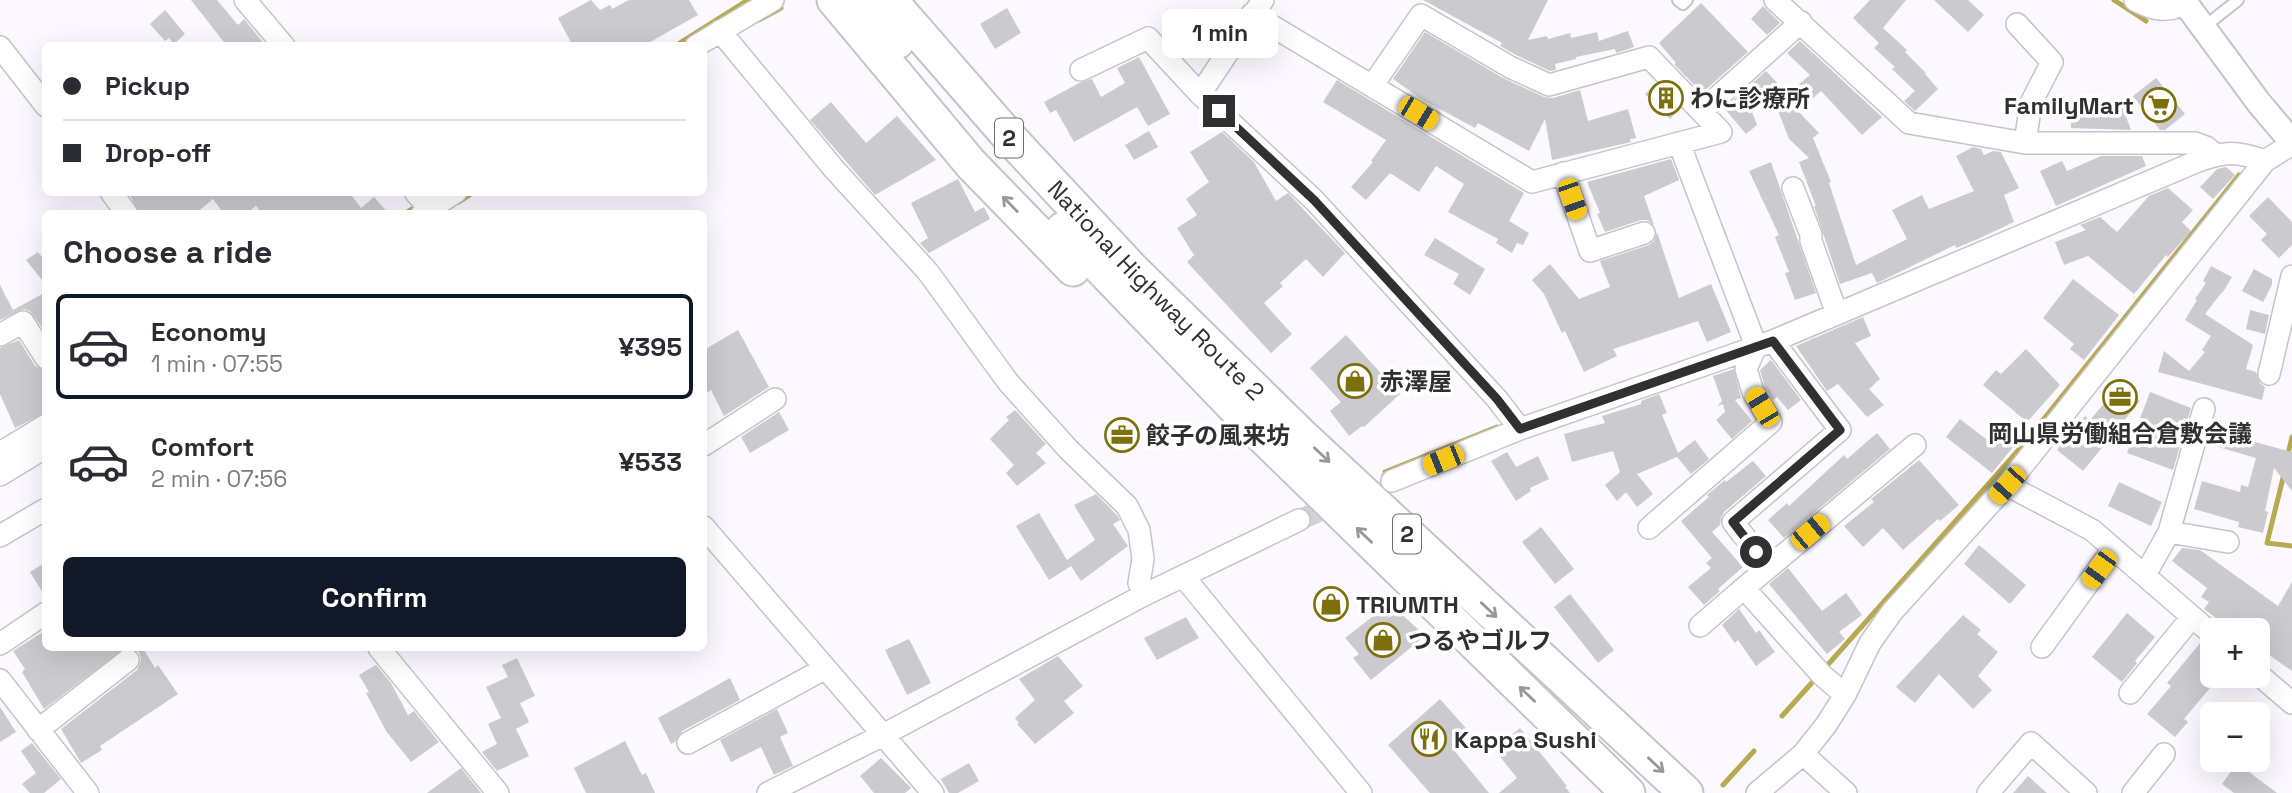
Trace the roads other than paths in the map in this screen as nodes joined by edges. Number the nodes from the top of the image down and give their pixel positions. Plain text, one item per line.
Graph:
1 (245, 0) edge
2 (773, 0) edge
3 (834, 0) edge
4 (861, 0) edge
5 (890, 0) edge
6 (912, 0) edge
7 (1678, 0) edge
8 (1687, 0) edge
9 (2135, 0) edge
10 (2238, 0) edge
11 (1782, 2) edge
12 (2184, 2) edge
13 (1257, 7) edge
14 (1801, 22) junction
15 (2017, 24) dead end
16 (2204, 27) junction
17 (723, 37) junction
18 (281, 42) edge
19 (707, 42) edge
20 (0, 47) edge
21 (1081, 70) dead end
22 (1372, 86) junction
23 (1200, 94) junction
24 (42, 101) edge
25 (1702, 111) junction
26 (1679, 143) junction
27 (2025, 143) junction
28 (2292, 143) edge
29 (2216, 155) junction
30 (2265, 161) junction
31 (1563, 173) junction
32 (1793, 188) dead end
33 (450, 196) edge
34 (431, 210) edge
35 (1644, 233) dead end
36 (1133, 270) junction
37 (2292, 275) edge
38 (1835, 309) junction
39 (0, 335) edge
40 (1759, 342) junction
41 (42, 352) edge
42 (2269, 374) dead end
43 (775, 399) dead end
44 (2204, 409) dead end
45 (1516, 424) junction
46 (42, 428) edge
47 (1257, 431) junction
48 (707, 443) edge
49 (1915, 445) dead end
50 (42, 448) edge
51 (7, 455) edge
52 (1392, 481) tunnel mouth
53 (2007, 485) junction
54 (42, 511) edge
55 (1299, 520) tunnel mouth
56 (1649, 528) dead end
57 (707, 531) edge
58 (2169, 533) junction
59 (0, 536) edge
60 (2228, 542) dead end
61 (2113, 549) junction
62 (1768, 567) junction
63 (2145, 575) junction
64 (1183, 576) junction
65 (1744, 588) junction
66 (1142, 590) junction
67 (42, 616) edge
68 (2192, 617) junction
69 (2200, 624) edge
70 (1700, 626) dead end
71 (0, 644) edge
72 (2042, 648) dead end
73 (381, 651) edge
74 (128, 660) dead end
75 (824, 669) junction
76 (0, 680) edge
77 (2270, 684) edge
78 (2130, 693) dead end
79 (1845, 695) junction
80 (2292, 703) edge
81 (38, 730) junction
82 (883, 735) junction
83 (688, 743) dead end
84 (1802, 754) junction
85 (2164, 754) dead end
86 (88, 793) edge
87 (498, 793) edge
88 (768, 793) edge
89 (933, 793) edge
90 (1361, 793) edge
91 (1628, 793) edge
92 (1686, 793) edge
93 (1757, 793) edge
94 (1846, 793) edge
95 (1988, 793) edge
96 (2086, 793) edge
97 (2133, 793) edge

1 - 18 street
2 - 17 street
47 -> 3 highway
4 - 47 highway, National Highway Route 2 / 2
5 - 36 highway, National Highway Route 2 / 2
6 - 36 highway
7 - 8 lane
9 - 12 street
10 - 16 lane
11 - 14 street
12 - 16 street
13 - 22 street
13 - 23 street
14 - 25 street
14 - 27 street
15 - 27 street
16 - 28 street
17 - 19 street
17 - 66 street
20 - 24 street
21 - 23 street
22 - 25 street
22 - 31 street
23 - 45 street
25 - 26 street
26 - 31 street
26 - 40 street
27 - 29 street
28 - 30 street
29 - 30 street
29 - 38 street
30 - 53 street
31 - 35 street
32 - 38 street
33 - 34 street
36 -> 92 highway, National Highway Route 2 / 2
37 - 42 street
38 - 40 street
39 - 41 street
40 - 45 street
40 - 56 street
40 - 62 street
43 - 48 street
44 - 58 street
45 - 52 street
46 - 51 street
91 -> 47 highway, National Highway Route 2 / 2
49 - 62 street
50 - 51 street
53 - 61 street
53 - 79 street
54 - 59 street
55 - 64 street
57 - 75 street
58 - 60 street
58 - 63 street
61 - 63 street
61 - 72 street
62 - 65 street
63 - 68 street
64 - 66 street
64 - 90 street
65 - 70 street
65 - 79 street
66 - 82 street
67 - 71 street
68 - 69 street
68 - 78 street
73 - 87 street
74 - 81 street
75 - 82 street
75 - 83 street
76 - 81 street
77 - 80 street
79 - 84 street
81 - 86 street
82 - 88 street
82 - 89 street
84 - 93 street
84 - 94 street
85 - 97 street
95 - 96 street

